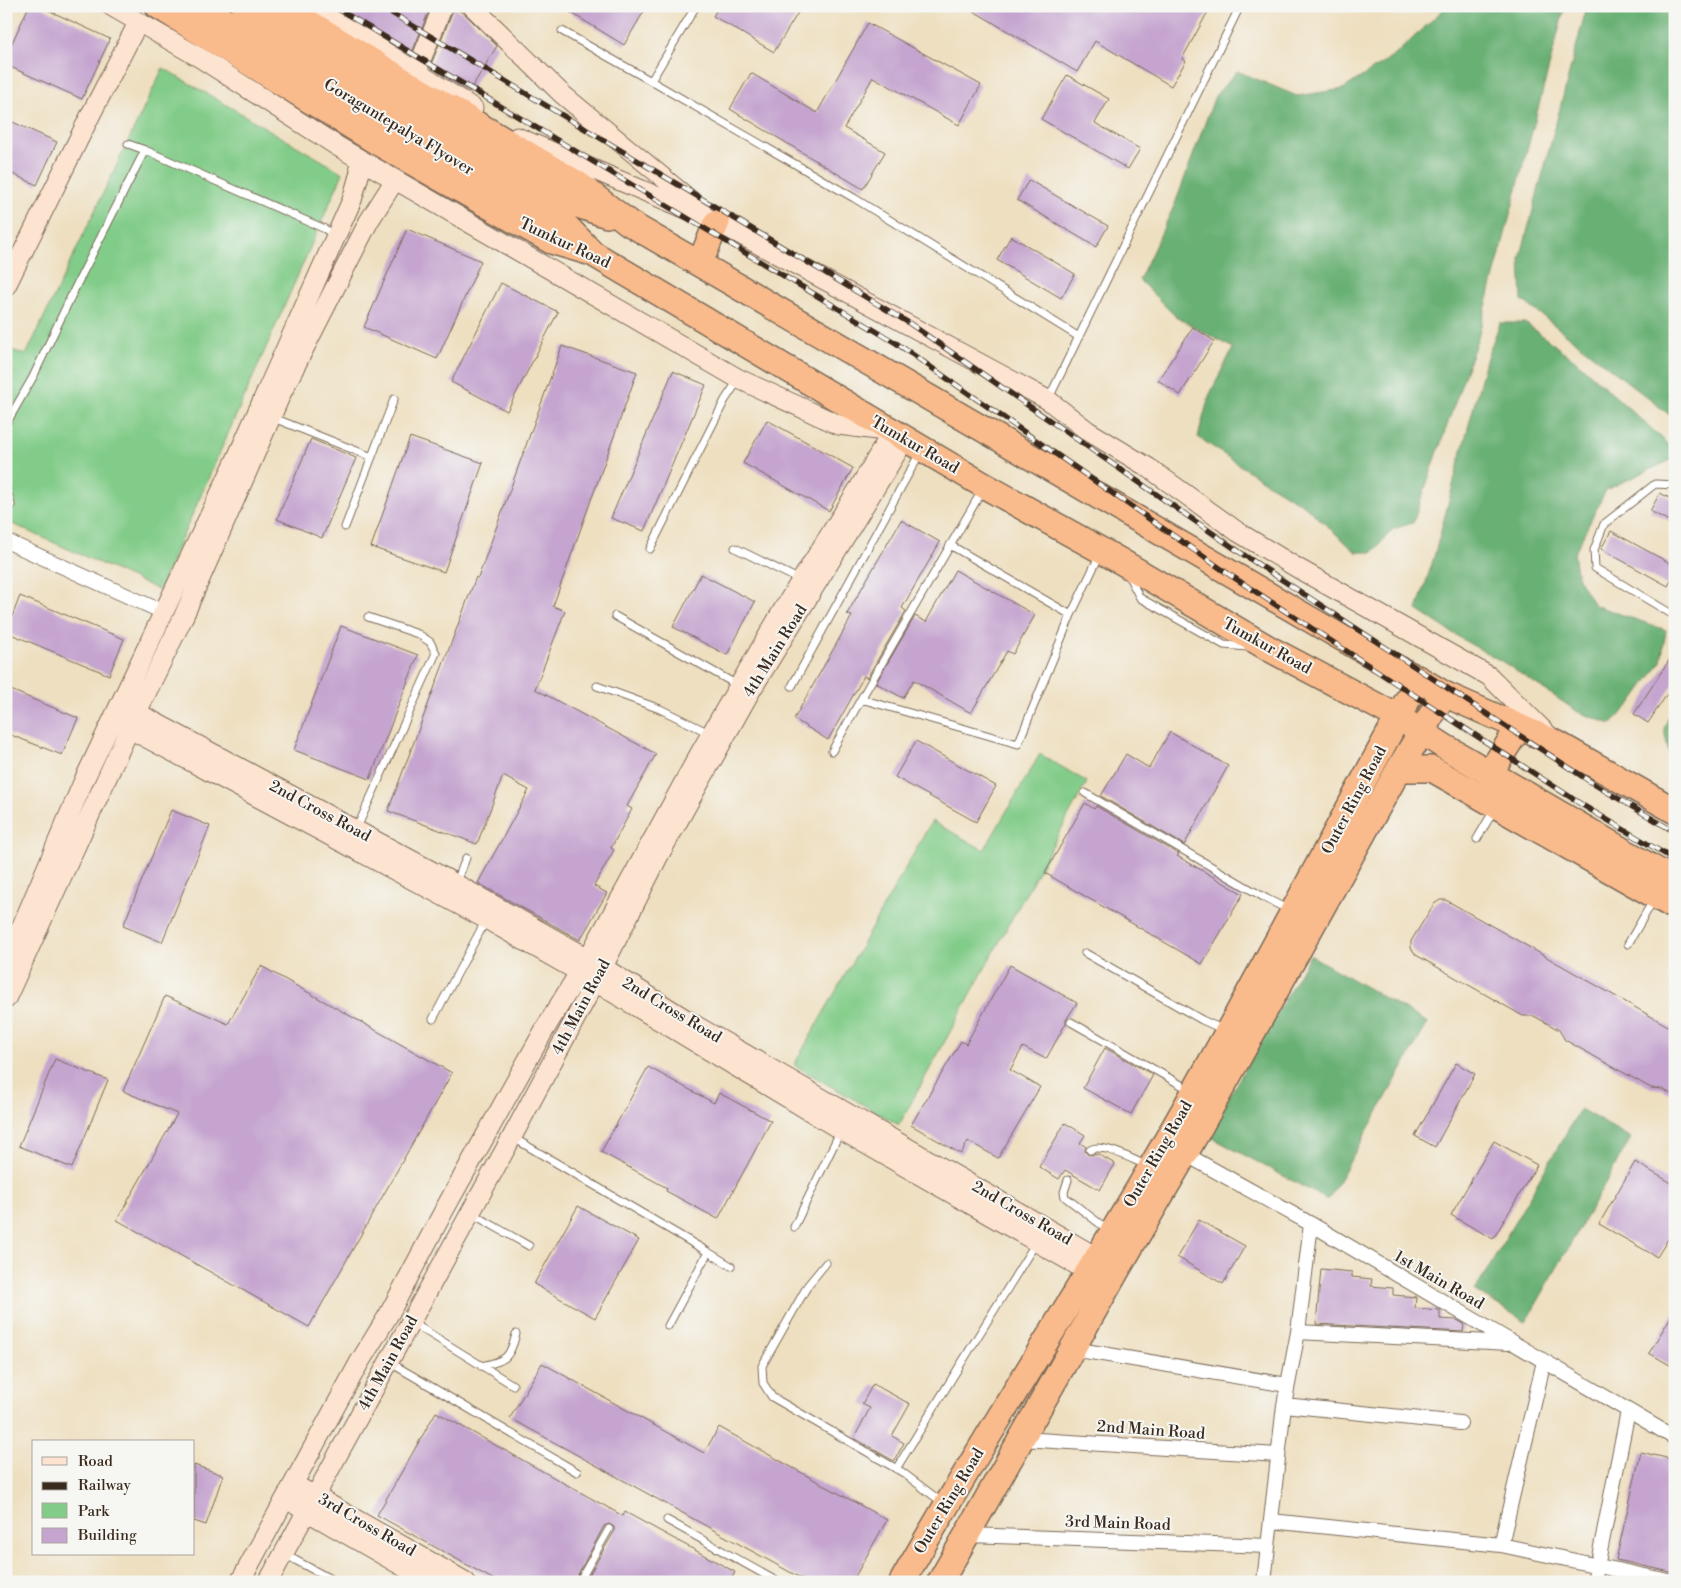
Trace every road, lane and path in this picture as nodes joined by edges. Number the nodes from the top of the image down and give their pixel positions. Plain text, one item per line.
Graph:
1 (111, 6) edge
2 (158, 6) edge
3 (201, 6) edge
4 (244, 6) edge
5 (282, 6) edge
6 (313, 6) edge
7 (443, 6) edge
8 (472, 6) edge
9 (696, 6) edge
10 (1240, 6) edge
11 (138, 23) junction
12 (562, 31) dead end
13 (416, 72) junction
14 (651, 81) junction
15 (397, 114) junction
16 (128, 144) dead end
17 (145, 150) junction
18 (359, 159) junction
19 (395, 180) junction
20 (717, 222) junction
21 (629, 223) junction
22 (335, 236) junction
23 (592, 253) junction
24 (700, 263) junction
25 (6, 286) edge
26 (1079, 337) junction
27 (739, 379) junction
28 (394, 399) dead end
29 (1048, 400) junction
30 (271, 417) junction
31 (6, 424) edge
32 (907, 440) junction
33 (372, 456) junction
34 (1675, 485) edge
35 (6, 486) edge
36 (985, 486) junction
37 (11, 504) dead end
38 (345, 527) dead end
39 (6, 541) edge
40 (950, 545) junction
41 (735, 548) dead end
42 (650, 549) dead end
43 (1111, 556) junction
44 (802, 580) junction
45 (163, 612) junction
46 (1071, 615) junction
47 (615, 616) dead end
48 (1675, 616) edge
49 (368, 617) dead end
50 (1419, 679) junction
51 (597, 686) dead end
52 (739, 686) junction
53 (792, 686) dead end
54 (1444, 694) junction
55 (861, 699) junction
56 (125, 716) junction
57 (1398, 717) junction
58 (1519, 727) junction
59 (1421, 732) junction
60 (711, 734) junction
61 (1556, 743) junction
62 (832, 751) dead end
63 (1399, 769) junction
64 (1490, 773) junction
65 (1085, 793) dead end
66 (1497, 805) junction
67 (1675, 811) edge
68 (356, 831) junction
69 (1477, 838) dead end
70 (466, 858) dead end
71 (1675, 881) edge
72 (456, 884) junction
73 (1665, 902) edge
74 (1294, 912) junction
75 (486, 919) junction
76 (1628, 944) dead end
77 (1085, 953) dead end
78 (6, 963) edge
79 (591, 969) junction
80 (6, 999) edge
81 (433, 1019) dead end
82 (1071, 1022) dead end
83 (1227, 1032) junction
84 (1194, 1092) junction
85 (841, 1130) junction
86 (512, 1137) junction
87 (1090, 1150) dead end
88 (1185, 1154) junction
89 (1151, 1167) junction
90 (1068, 1180) dead end
91 (471, 1213) junction
92 (1310, 1224) junction
93 (794, 1227) dead end
94 (1113, 1233) junction
95 (1037, 1241) junction
96 (529, 1246) dead end
97 (708, 1252) junction
98 (826, 1263) dead end
99 (1094, 1265) junction
100 (731, 1266) dead end
101 (410, 1322) junction
102 (668, 1326) dead end
103 (1298, 1332) junction
104 (516, 1334) dead end
105 (1513, 1343) junction
106 (1073, 1349) junction
107 (389, 1362) junction
108 (1544, 1362) junction
109 (481, 1366) junction
110 (513, 1385) dead end
111 (1287, 1385) junction
112 (1284, 1405) junction
113 (1628, 1411) junction
114 (1460, 1423) dead end
115 (1675, 1438) edge
116 (1022, 1439) junction
117 (1278, 1455) junction
118 (896, 1469) junction
119 (578, 1472) dead end
120 (290, 1492) junction
121 (311, 1504) junction
122 (946, 1505) junction
123 (667, 1520) dead end
124 (1271, 1521) junction
125 (609, 1530) dead end
126 (966, 1535) junction
127 (1268, 1546) junction
128 (1501, 1546) junction
129 (283, 1554) junction
130 (1598, 1566) junction
131 (240, 1582) edge
132 (268, 1582) edge
133 (336, 1582) edge
134 (430, 1582) edge
135 (466, 1582) edge
136 (579, 1582) edge
137 (778, 1582) edge
138 (902, 1582) edge
139 (940, 1582) edge
140 (1264, 1582) edge
141 (1594, 1582) edge
142 (1673, 1582) edge

1 - 11 street
2 - 23 highway, Tumkur Road
3 - 15 highway, Goraguntepalya Flyover
4 - 15 highway, Goraguntepalya Flyover
5 - 21 highway
6 - 13 street
7 - 13 street
8 - 20 street
9 - 14 lane
10 - 26 lane
11 - 18 street
11 - 25 street
12 - 14 lane
13 - 20 street
14 - 26 lane
15 - 21 highway, Goraguntepalya Flyover
15 - 23 highway, Goraguntepalya Flyover
16 - 17 lane
17 - 22 lane
17 - 31 lane
18 - 19 street
18 - 22 street
19 - 27 street
19 - 30 street
20 - 24 highway
20 - 29 street
21 - 24 highway
22 - 45 street
23 - 32 highway, Tumkur Road
24 - 50 highway
26 - 29 lane
27 - 32 street
27 - 42 lane
28 - 33 lane
29 - 61 street
30 - 33 lane
30 - 56 street
32 - 36 highway, Tumkur Road
32 - 44 street
32 - 53 lane
32 - 79 street, 4th Main Road
33 - 38 lane
34 - 48 lane
35 - 37 lane
36 - 40 lane
36 - 43 highway, Tumkur Road
39 - 45 street
40 - 46 lane
40 - 55 lane
41 - 44 lane
43 - 46 lane
43 - 57 highway, Tumkur Road
44 - 52 street
45 - 56 street
46 - 55 lane
47 - 52 lane
49 - 68 lane
50 - 54 highway
50 - 57 highway, Outer Ring Road
51 - 60 lane
52 - 60 street
54 - 58 highway
54 - 59 highway, Outer Ring Road
55 - 62 lane
56 - 68 street, 2nd Cross Road
56 - 75 street
56 - 78 street
56 - 80 street
57 - 59 highway, Tumkur Road
57 - 74 highway, Outer Ring Road
58 - 61 highway
58 - 64 highway
59 - 63 highway, Outer Ring Road
59 - 64 highway, Tumkur Road
60 - 79 street
61 - 67 highway
63 - 66 highway
63 - 88 highway, Outer Ring Road
64 - 71 highway, Tumkur Road
65 - 74 lane
66 - 69 lane
66 - 73 highway
68 - 72 street, 2nd Cross Road
70 - 72 lane
72 - 79 street, 2nd Cross Road
73 - 76 lane
74 - 83 highway, Outer Ring Road
75 - 79 street
75 - 81 lane
77 - 83 lane
79 - 85 street, 2nd Cross Road
79 - 86 street, 4th Main Road
79 - 99 street, 2nd Cross Road
79 - 120 street, 4th Main Road
82 - 84 lane
83 - 84 highway, Outer Ring Road
84 - 89 highway, Outer Ring Road
85 - 93 lane
85 - 95 street, 2nd Cross Road
86 - 91 street, 4th Main Road
86 - 97 lane
87 - 89 lane
88 - 92 street, 1st Main Road
88 - 106 highway, Outer Ring Road
89 - 94 highway, Outer Ring Road
90 - 94 lane
91 - 96 lane
91 - 101 street, 4th Main Road
92 - 103 street
92 - 105 street, 1st Main Road
94 - 99 highway, Outer Ring Road
95 - 99 street, 2nd Cross Road
95 - 118 lane
97 - 100 lane
97 - 102 lane
98 - 118 lane
99 - 122 highway, Outer Ring Road
101 - 107 street, 4th Main Road
101 - 109 lane
103 - 105 street
103 - 111 street
104 - 109 lane
105 - 108 street, 1st Main Road
106 - 111 street
106 - 116 highway, Outer Ring Road
107 - 119 lane
107 - 121 street, 4th Main Road
108 - 113 street, 1st Main Road
108 - 128 street
109 - 110 lane
111 - 112 street
112 - 114 street
112 - 117 street
113 - 115 street, 1st Main Road
113 - 130 street
116 - 117 street, 2nd Main Road
116 - 126 highway, Outer Ring Road
117 - 124 street
118 - 122 lane
120 - 121 street
120 - 131 street, 4th Main Road
121 - 129 street, 4th Main Road
121 - 134 street
121 - 135 street, 3rd Cross Road
122 - 138 highway, Outer Ring Road
123 - 137 lane
124 - 127 street
124 - 128 street
125 - 136 lane
126 - 127 street, 3rd Main Road
126 - 139 highway, Outer Ring Road
127 - 140 street
128 - 130 street
129 - 132 street, 4th Main Road
129 - 133 lane
130 - 141 street
130 - 142 street

